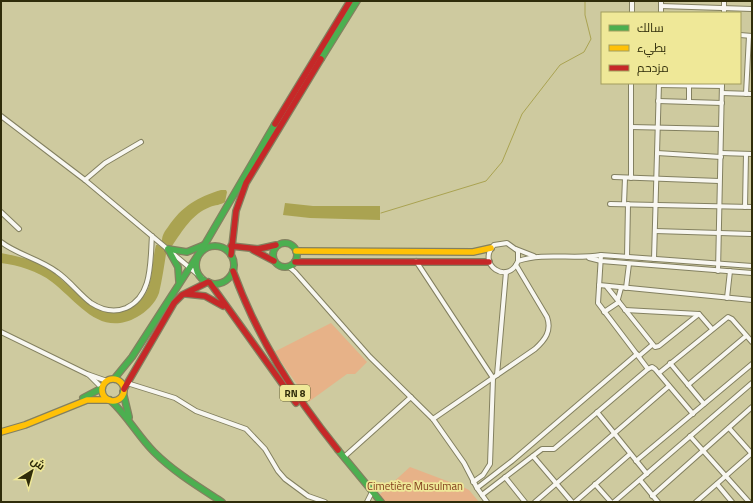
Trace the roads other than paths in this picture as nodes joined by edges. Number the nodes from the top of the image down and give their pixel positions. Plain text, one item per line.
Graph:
1 (350, 1) edge
2 (357, 1) edge
3 (632, 1) edge
4 (724, 1) edge
5 (661, 3) edge
6 (752, 9) edge
7 (724, 11) edge
8 (632, 12) edge
9 (750, 36) edge
10 (750, 65) edge
11 (631, 84) edge
12 (659, 84) edge
13 (722, 85) edge
14 (689, 86) junction
15 (722, 93) junction
16 (746, 94) junction
17 (752, 94) edge
18 (658, 101) junction
19 (689, 102) junction
20 (722, 103) junction
21 (1, 116) edge
22 (631, 127) junction
23 (658, 128) junction
24 (721, 129) junction
25 (141, 142) dead end
26 (657, 153) junction
27 (746, 154) junction
28 (752, 154) edge
29 (721, 155) junction
30 (614, 177) dead end
31 (624, 178) junction
32 (631, 178) junction
33 (656, 179) junction
34 (85, 180) junction
35 (719, 181) junction
36 (746, 181) junction
37 (752, 182) edge
38 (610, 204) dead end
39 (626, 204) junction
40 (656, 205) junction
41 (719, 207) junction
42 (745, 207) junction
43 (752, 207) edge
44 (1, 212) edge
45 (19, 228) dead end
46 (655, 232) junction
47 (719, 233) junction
48 (752, 234) edge
49 (152, 236) junction
50 (1, 242) edge
51 (278, 244) junction
52 (204, 245) junction
53 (231, 246) junction
54 (491, 248) junction
55 (168, 249) junction
56 (251, 249) junction
57 (516, 249) junction
58 (296, 251) junction
59 (200, 254) junction
60 (231, 255) junction
61 (601, 255) junction
62 (535, 256) junction
63 (588, 257) junction
64 (627, 257) junction
65 (654, 259) junction
66 (416, 261) junction
67 (601, 261) junction
68 (274, 262) junction
69 (295, 262) junction
70 (489, 262) junction
71 (517, 263) junction
72 (629, 264) junction
73 (718, 264) junction
74 (288, 266) junction
75 (752, 266) edge
76 (189, 267) junction
77 (233, 270) junction
78 (718, 271) junction
79 (730, 271) junction
80 (506, 272) junction
81 (752, 273) edge
82 (202, 278) junction
83 (209, 282) junction
84 (179, 283) junction
85 (599, 285) junction
86 (607, 286) junction
87 (623, 288) junction
88 (182, 295) junction
89 (727, 298) junction
90 (619, 300) junction
91 (750, 300) edge
92 (752, 304) edge
93 (625, 310) junction
94 (230, 312) junction
95 (604, 312) junction
96 (699, 314) junction
97 (712, 329) junction
98 (1, 332) edge
99 (746, 336) junction
100 (752, 342) edge
101 (652, 345) junction
102 (638, 355) junction
103 (670, 364) junction
104 (752, 364) edge
105 (648, 369) junction
106 (659, 373) junction
107 (87, 374) junction
108 (495, 376) junction
109 (114, 379) junction
110 (107, 381) junction
111 (127, 383) junction
112 (752, 383) edge
113 (688, 385) junction
114 (669, 386) junction
115 (102, 388) junction
116 (123, 391) junction
117 (411, 397) junction
118 (109, 400) junction
119 (704, 404) junction
120 (752, 407) edge
121 (597, 412) junction
122 (693, 414) junction
123 (433, 419) junction
124 (130, 421) junction
125 (1, 428) edge
126 (729, 428) junction
127 (1, 432) edge
128 (614, 434) junction
129 (690, 436) junction
130 (703, 451) junction
131 (752, 453) edge
132 (630, 454) junction
133 (533, 456) junction
134 (344, 457) junction
135 (636, 461) junction
136 (647, 474) junction
137 (726, 476) junction
138 (505, 477) junction
139 (640, 480) junction
140 (473, 482) junction
141 (556, 483) junction
142 (595, 484) junction
143 (717, 484) junction
144 (477, 488) junction
145 (371, 494) junction
146 (482, 495) junction
147 (652, 496) junction
148 (222, 502) edge
149 (325, 502) edge
150 (367, 502) edge
151 (377, 502) edge
152 (381, 502) edge
153 (487, 502) edge
154 (525, 502) edge
155 (534, 502) edge
156 (574, 502) edge
157 (610, 502) edge
158 (614, 502) edge
159 (658, 502) edge
160 (696, 502) edge
161 (732, 502) edge
162 (748, 502) edge

1 - 52 main road
2 - 53 main road
3 - 8 street
4 - 7 street
5 - 7 street
6 - 7 street
9 - 10 street
10 - 16 street
11 - 22 street
12 - 14 street
12 - 18 street
13 - 14 street
13 - 15 street
14 - 19 street
15 - 16 street
15 - 20 street
16 - 17 street
18 - 19 street
18 - 23 street
19 - 20 street
20 - 24 street
21 - 34 street
22 - 23 street
22 - 32 street
23 - 24 street
23 - 26 street
24 - 29 street
25 - 34 street
26 - 29 street
26 - 33 street
27 - 28 street
27 - 29 street
27 - 36 street
29 - 35 street
30 - 31 street
31 - 32 street
31 - 39 street
32 - 33 street
33 - 35 street
33 - 40 street
34 - 49 street
35 - 41 street
36 - 37 street
36 - 42 street
38 - 39 street
39 - 40 street
39 - 64 street
40 - 41 street
40 - 46 street
41 - 42 street
41 - 47 street
42 - 43 street
44 - 45 street
46 - 47 street
46 - 65 street
47 - 48 street
47 - 73 street
49 - 50 street
49 - 55 street
51 - 56 main road
51 - 58 main road
51 - 68 main road
52 - 55 main road
52 - 59 main road
53 - 56 main road
53 - 60 main road
54 - 57 street
54 - 58 main road
54 - 70 street
55 - 76 street
55 - 84 main road
56 - 68 main road
57 - 62 street
57 - 71 street
58 - 69 main road
59 - 60 main road
59 - 76 main road
59 - 82 main road
60 - 77 main road
61 - 63 street
61 - 64 street
61 - 67 street
62 - 63 street
62 - 71 street
63 - 67 street
64 - 65 street
65 - 73 street
66 - 69 main road
66 - 70 main road
66 - 108 street
67 - 72 street
67 - 85 street
68 - 74 main road
69 - 74 main road
70 - 80 street
71 - 80 street
71 - 108 street
72 - 78 street
72 - 87 street
73 - 75 street
73 - 78 street
74 - 117 street
76 - 82 street
76 - 84 main road
77 - 83 main road
77 - 134 main road, RN 8
78 - 79 street
79 - 81 street
79 - 89 street
80 - 108 street
82 - 83 main road
83 - 88 main road
83 - 94 main road, RN 8
84 - 109 main road
85 - 86 street
85 - 95 street
86 - 87 street
86 - 90 street
87 - 89 street
87 - 90 street
88 - 94 main road
88 - 111 main road
89 - 91 street
90 - 93 street
90 - 95 street
91 - 92 street
93 - 96 street
93 - 101 street
94 - 145 main road, RN 8
95 - 102 street
96 - 97 street
96 - 101 street
97 - 99 street
97 - 103 street
98 - 107 street
99 - 100 street
99 - 113 street
101 - 102 street
102 - 105 street
102 - 144 street
103 - 106 street
103 - 113 street
104 - 119 street
105 - 106 street
105 - 121 street
106 - 114 street
107 - 110 street
107 - 115 street
108 - 123 street
108 - 140 street
109 - 110 main road
109 - 116 main road
110 - 115 main road
111 - 116 main road
111 - 149 street
112 - 129 street
113 - 119 street
114 - 122 street
114 - 128 street
115 - 118 main road
115 - 125 main road
116 - 118 main road
116 - 124 main road
117 - 123 street
117 - 134 street
118 - 124 main road
118 - 127 main road
119 - 122 street
120 - 126 street
121 - 128 street
121 - 133 street
122 - 135 street
123 - 140 street
124 - 148 main road
126 - 130 street
126 - 131 street
128 - 132 street
128 - 141 street
129 - 130 street
129 - 136 street
130 - 137 street
130 - 147 street
131 - 137 street
132 - 135 street
132 - 142 street
133 - 138 street
133 - 141 street
134 - 152 main road, RN 8
135 - 136 street
136 - 139 street
137 - 143 street
137 - 162 street
138 - 146 street
138 - 154 street
139 - 147 street
139 - 158 street
140 - 144 street
141 - 155 street
141 - 156 street
142 - 156 street
142 - 157 street
143 - 160 street
143 - 161 street
144 - 146 street
145 - 150 street
145 - 151 main road, RN 8
146 - 153 street
147 - 159 street

